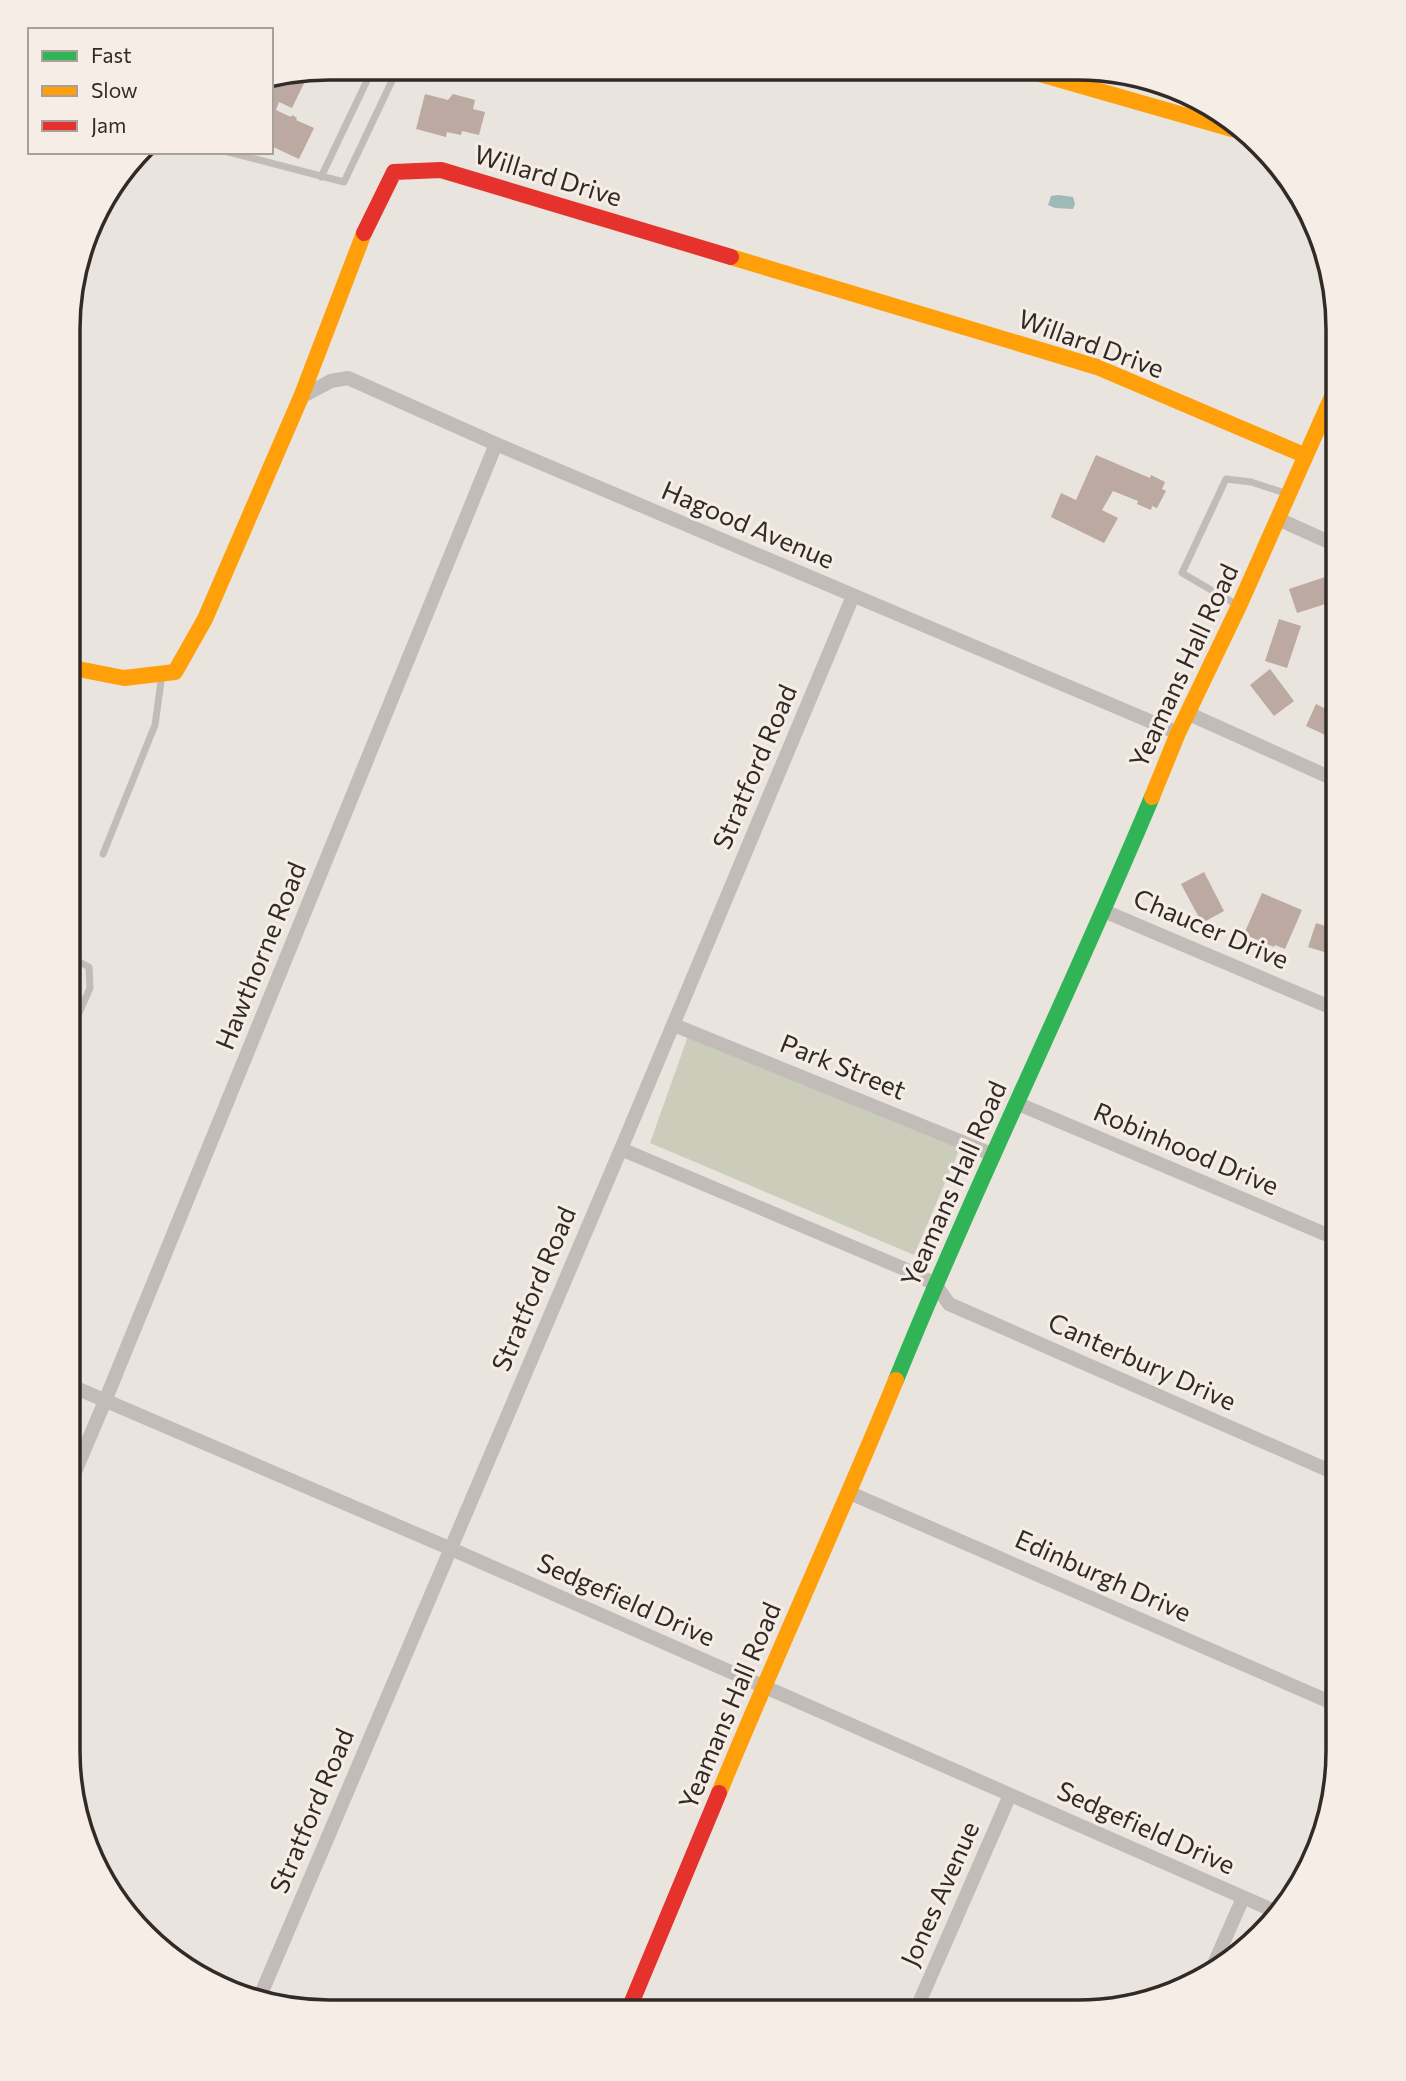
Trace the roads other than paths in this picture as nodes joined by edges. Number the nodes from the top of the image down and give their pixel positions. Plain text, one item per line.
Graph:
1 (1061, 80) edge
2 (367, 81) edge
3 (392, 81) edge
4 (1219, 125) edge
5 (235, 154) edge
6 (321, 177) junction
7 (301, 397) junction
8 (1326, 409) edge
9 (496, 444) junction
10 (1304, 456) junction
11 (1288, 495) junction
12 (1278, 519) junction
13 (1326, 541) edge
14 (853, 596) junction
15 (1239, 606) junction
16 (80, 669) edge
17 (162, 673) junction
18 (1187, 713) junction
19 (1178, 733) junction
20 (1326, 776) edge
21 (103, 854) dead end
22 (1104, 911) junction
23 (80, 962) edge
24 (1326, 1005) edge
25 (80, 1011) edge
26 (674, 1025) junction
27 (1016, 1103) junction
28 (621, 1149) junction
29 (994, 1155) junction
30 (1326, 1234) edge
31 (935, 1283) junction
32 (80, 1390) edge
33 (105, 1401) junction
34 (80, 1460) edge
35 (1326, 1469) edge
36 (849, 1493) junction
37 (449, 1548) junction
38 (763, 1687) junction
39 (1326, 1700) edge
40 (1010, 1795) junction
41 (1243, 1898) junction
42 (1269, 1909) edge
43 (1217, 1958) edge
44 (262, 1991) edge
45 (633, 2000) edge
46 (920, 2000) edge

1 - 4 street
2 - 6 lane
3 - 6 lane
5 - 6 lane
7 - 9 street, Hagood Avenue
7 - 10 street, Willard Drive
7 - 17 street, Willard Drive
8 - 10 street, Yeamans Hall Road
9 - 14 street, Hagood Avenue
9 - 33 street, Hawthorne Road
10 - 11 street, Yeamans Hall Road
11 - 12 street, Yeamans Hall Road
11 - 15 lane
12 - 13 street
12 - 15 street, Yeamans Hall Road
14 - 19 street, Hagood Avenue
14 - 26 street, Stratford Road
15 - 18 street, Yeamans Hall Road
16 - 17 street
17 - 21 lane
18 - 19 street, Yeamans Hall Road
18 - 20 street
19 - 22 street, Yeamans Hall Road
22 - 24 street, Chaucer Drive
22 - 27 street, Yeamans Hall Road
23 - 25 lane
26 - 28 street, Stratford Road
26 - 29 street, Park Street
27 - 29 street, Yeamans Hall Road
27 - 30 street, Robinhood Drive
28 - 31 street
28 - 37 street, Stratford Road
29 - 31 street, Yeamans Hall Road
31 - 35 street, Canterbury Drive
31 - 36 street, Yeamans Hall Road
32 - 33 street, Sedgefield Drive
33 - 34 street, Hawthorne Road
33 - 37 street, Sedgefield Drive
36 - 38 street, Yeamans Hall Road
36 - 39 street, Edinburgh Drive
37 - 38 street, Sedgefield Drive
37 - 44 street, Stratford Road
38 - 40 street, Sedgefield Drive
38 - 45 street, Yeamans Hall Road
40 - 41 street, Sedgefield Drive
40 - 46 street, Jones Avenue
41 - 42 street, Sedgefield Drive
41 - 43 street

